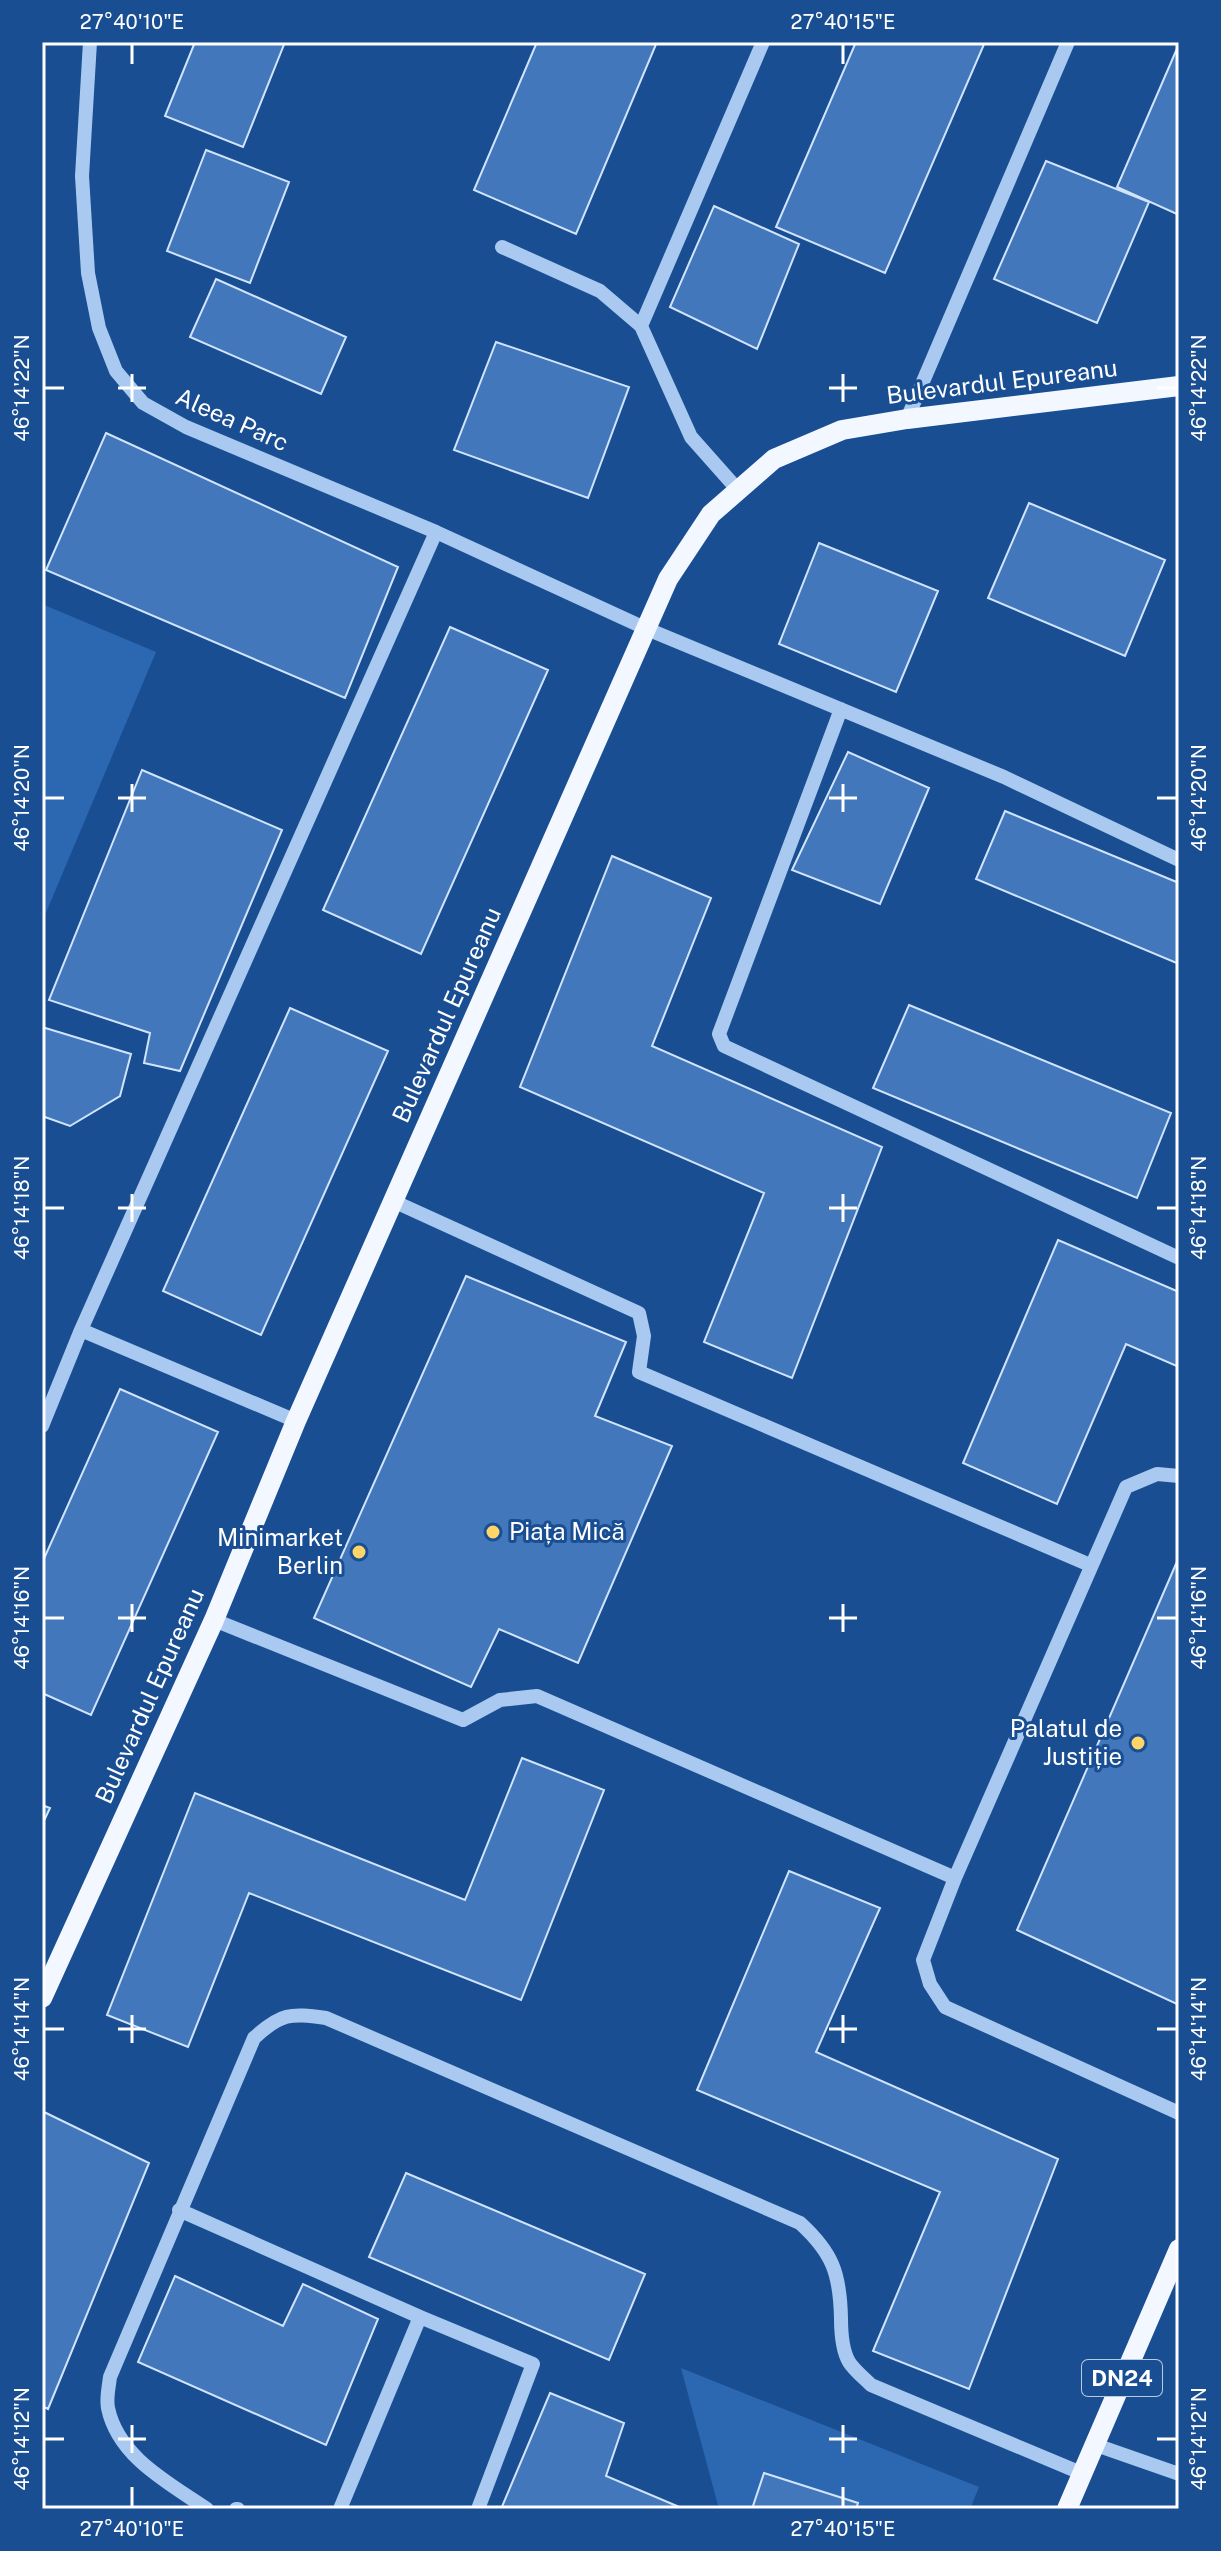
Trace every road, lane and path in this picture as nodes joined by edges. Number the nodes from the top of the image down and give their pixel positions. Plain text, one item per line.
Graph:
1 (90, 42) edge
2 (763, 42) edge
3 (1068, 42) edge
4 (502, 247) dead end
5 (641, 326) junction
6 (1179, 386) edge
7 (907, 419) junction
8 (738, 490) junction
9 (436, 532) junction
10 (647, 629) junction
11 (841, 709) junction
12 (1179, 860) edge
13 (393, 1201) junction
14 (1179, 1258) edge
15 (81, 1330) junction
16 (296, 1421) junction
17 (42, 1426) edge
18 (1179, 1476) edge
19 (1090, 1565) junction
20 (214, 1620) junction
21 (955, 1878) junction
22 (42, 1998) edge
23 (1179, 2113) edge
24 (179, 2210) junction
25 (1179, 2249) edge
26 (420, 2317) junction
27 (1093, 2444) junction
28 (1081, 2473) junction
29 (1179, 2474) edge
30 (207, 2509) edge
31 (340, 2509) edge
32 (478, 2509) edge
33 (1067, 2509) edge

1 - 9 street, Aleea Parc
2 - 5 street
3 - 7 street
4 - 5 street
5 - 8 street
6 - 7 main road, Bulevardul Epureanu
7 - 8 main road, Bulevardul Epureanu
8 - 10 main road, Bulevardul Epureanu
9 - 10 street, Aleea Parc
9 - 15 street
10 - 11 street, Aleea Parc
10 - 13 main road, Bulevardul Epureanu
11 - 12 street, Aleea Parc
11 - 14 street
13 - 16 main road, Bulevardul Epureanu
13 - 19 street
15 - 16 street
15 - 17 street
16 - 20 main road, Bulevardul Epureanu
18 - 19 street
19 - 21 street
20 - 21 street
20 - 22 main road, Bulevardul Epureanu
21 - 23 street
24 - 26 street
24 - 28 street
24 - 30 street
25 - 27 main road, DN24
26 - 31 street
26 - 32 street
27 - 28 main road, DN24
27 - 29 street
28 - 33 main road, DN24

